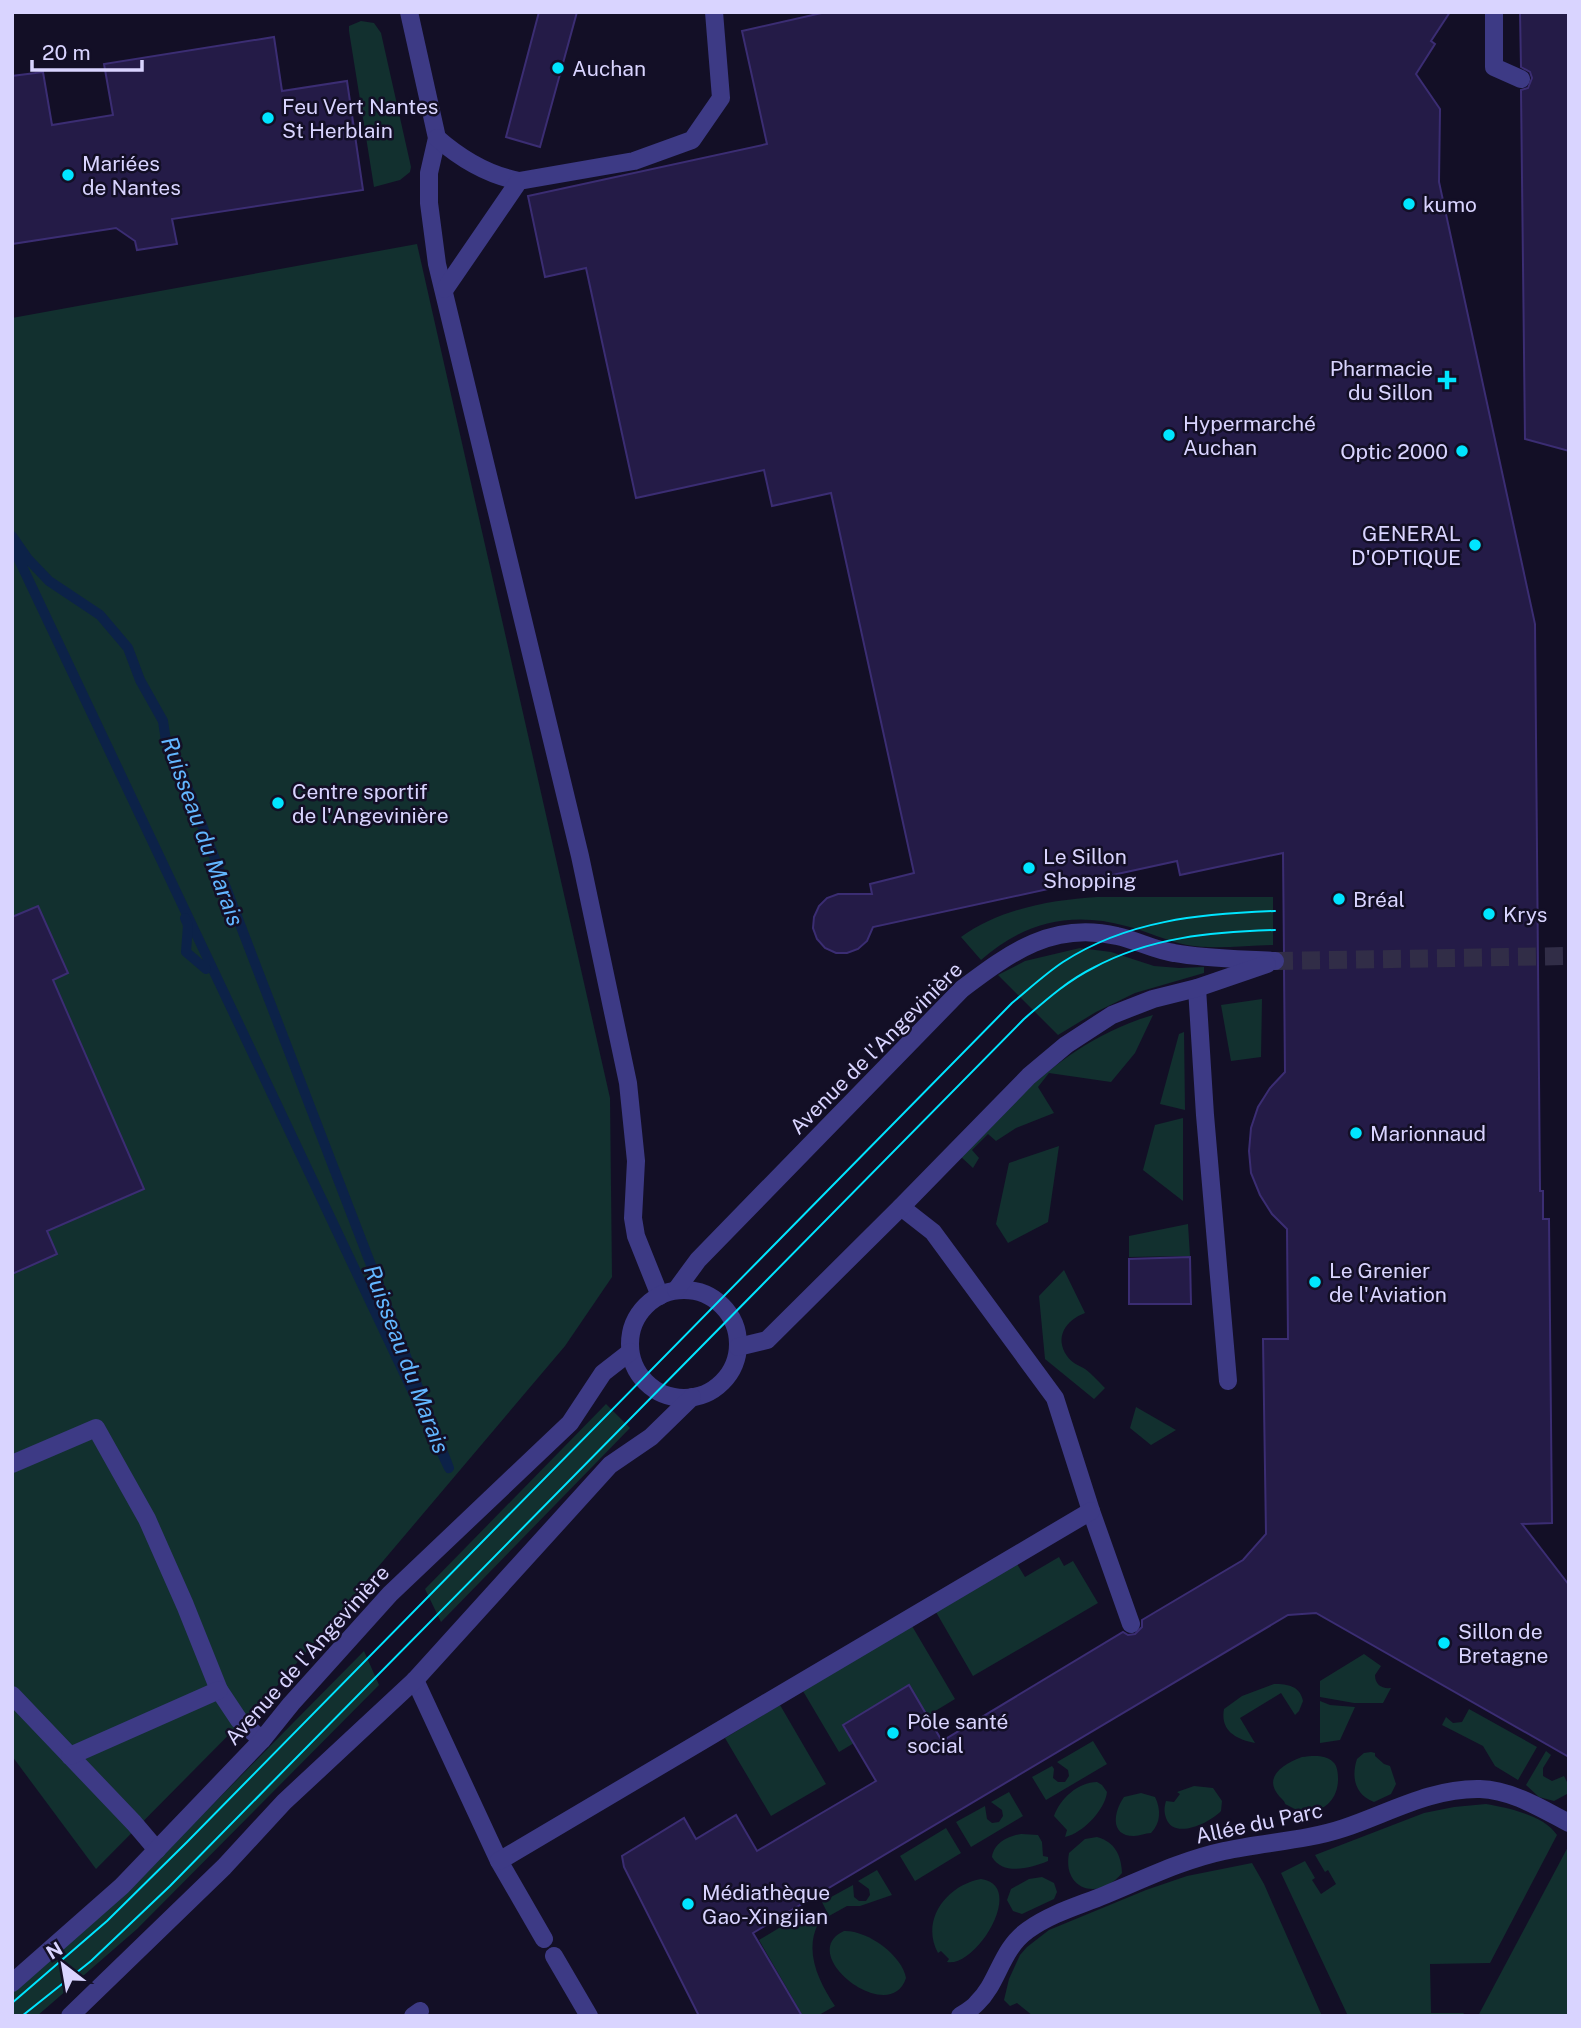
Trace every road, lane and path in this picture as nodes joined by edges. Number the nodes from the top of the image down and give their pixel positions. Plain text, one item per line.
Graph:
1 (409, 12) edge
2 (714, 12) edge
3 (1494, 12) edge
4 (1521, 79) dead end
5 (437, 138) junction
6 (519, 181) junction
7 (445, 289) junction
8 (1197, 988) junction
9 (901, 1207) junction
10 (668, 1293) junction
11 (738, 1347) junction
12 (630, 1352) junction
13 (1228, 1381) dead end
14 (692, 1397) junction
15 (12, 1464) edge
16 (1091, 1511) junction
17 (1131, 1624) dead end
18 (415, 1680) junction
19 (219, 1690) junction
20 (12, 1695) edge
21 (262, 1740) junction
22 (69, 1756) junction
23 (1569, 1823) edge
24 (157, 1850) junction
25 (499, 1861) junction
26 (544, 1939) dead end
27 (554, 1956) dead end
28 (12, 1983) edge
29 (70, 2016) edge
30 (589, 2016) edge
31 (960, 2016) edge

1 - 5 street
2 - 6 street
3 - 4 street
5 - 6 street
5 - 7 street
6 - 7 street
7 - 10 street
8 - 9 street, Avenue de l'Angevinière
8 - 10 street, Avenue de l'Angevinière
8 - 13 street
9 - 11 street, Avenue de l'Angevinière
9 - 16 street
10 - 11 street
10 - 12 street
11 - 14 street
12 - 14 street
12 - 21 street, Avenue de l'Angevinière
14 - 18 street
15 - 19 street
16 - 17 street
16 - 25 street
18 - 25 street
18 - 29 street
19 - 21 street
19 - 22 street
20 - 22 street
21 - 24 street, Avenue de l'Angevinière
22 - 24 street
23 - 31 street, Allée du Parc
24 - 28 street, Avenue de l'Angevinière
25 - 26 street
27 - 30 street

